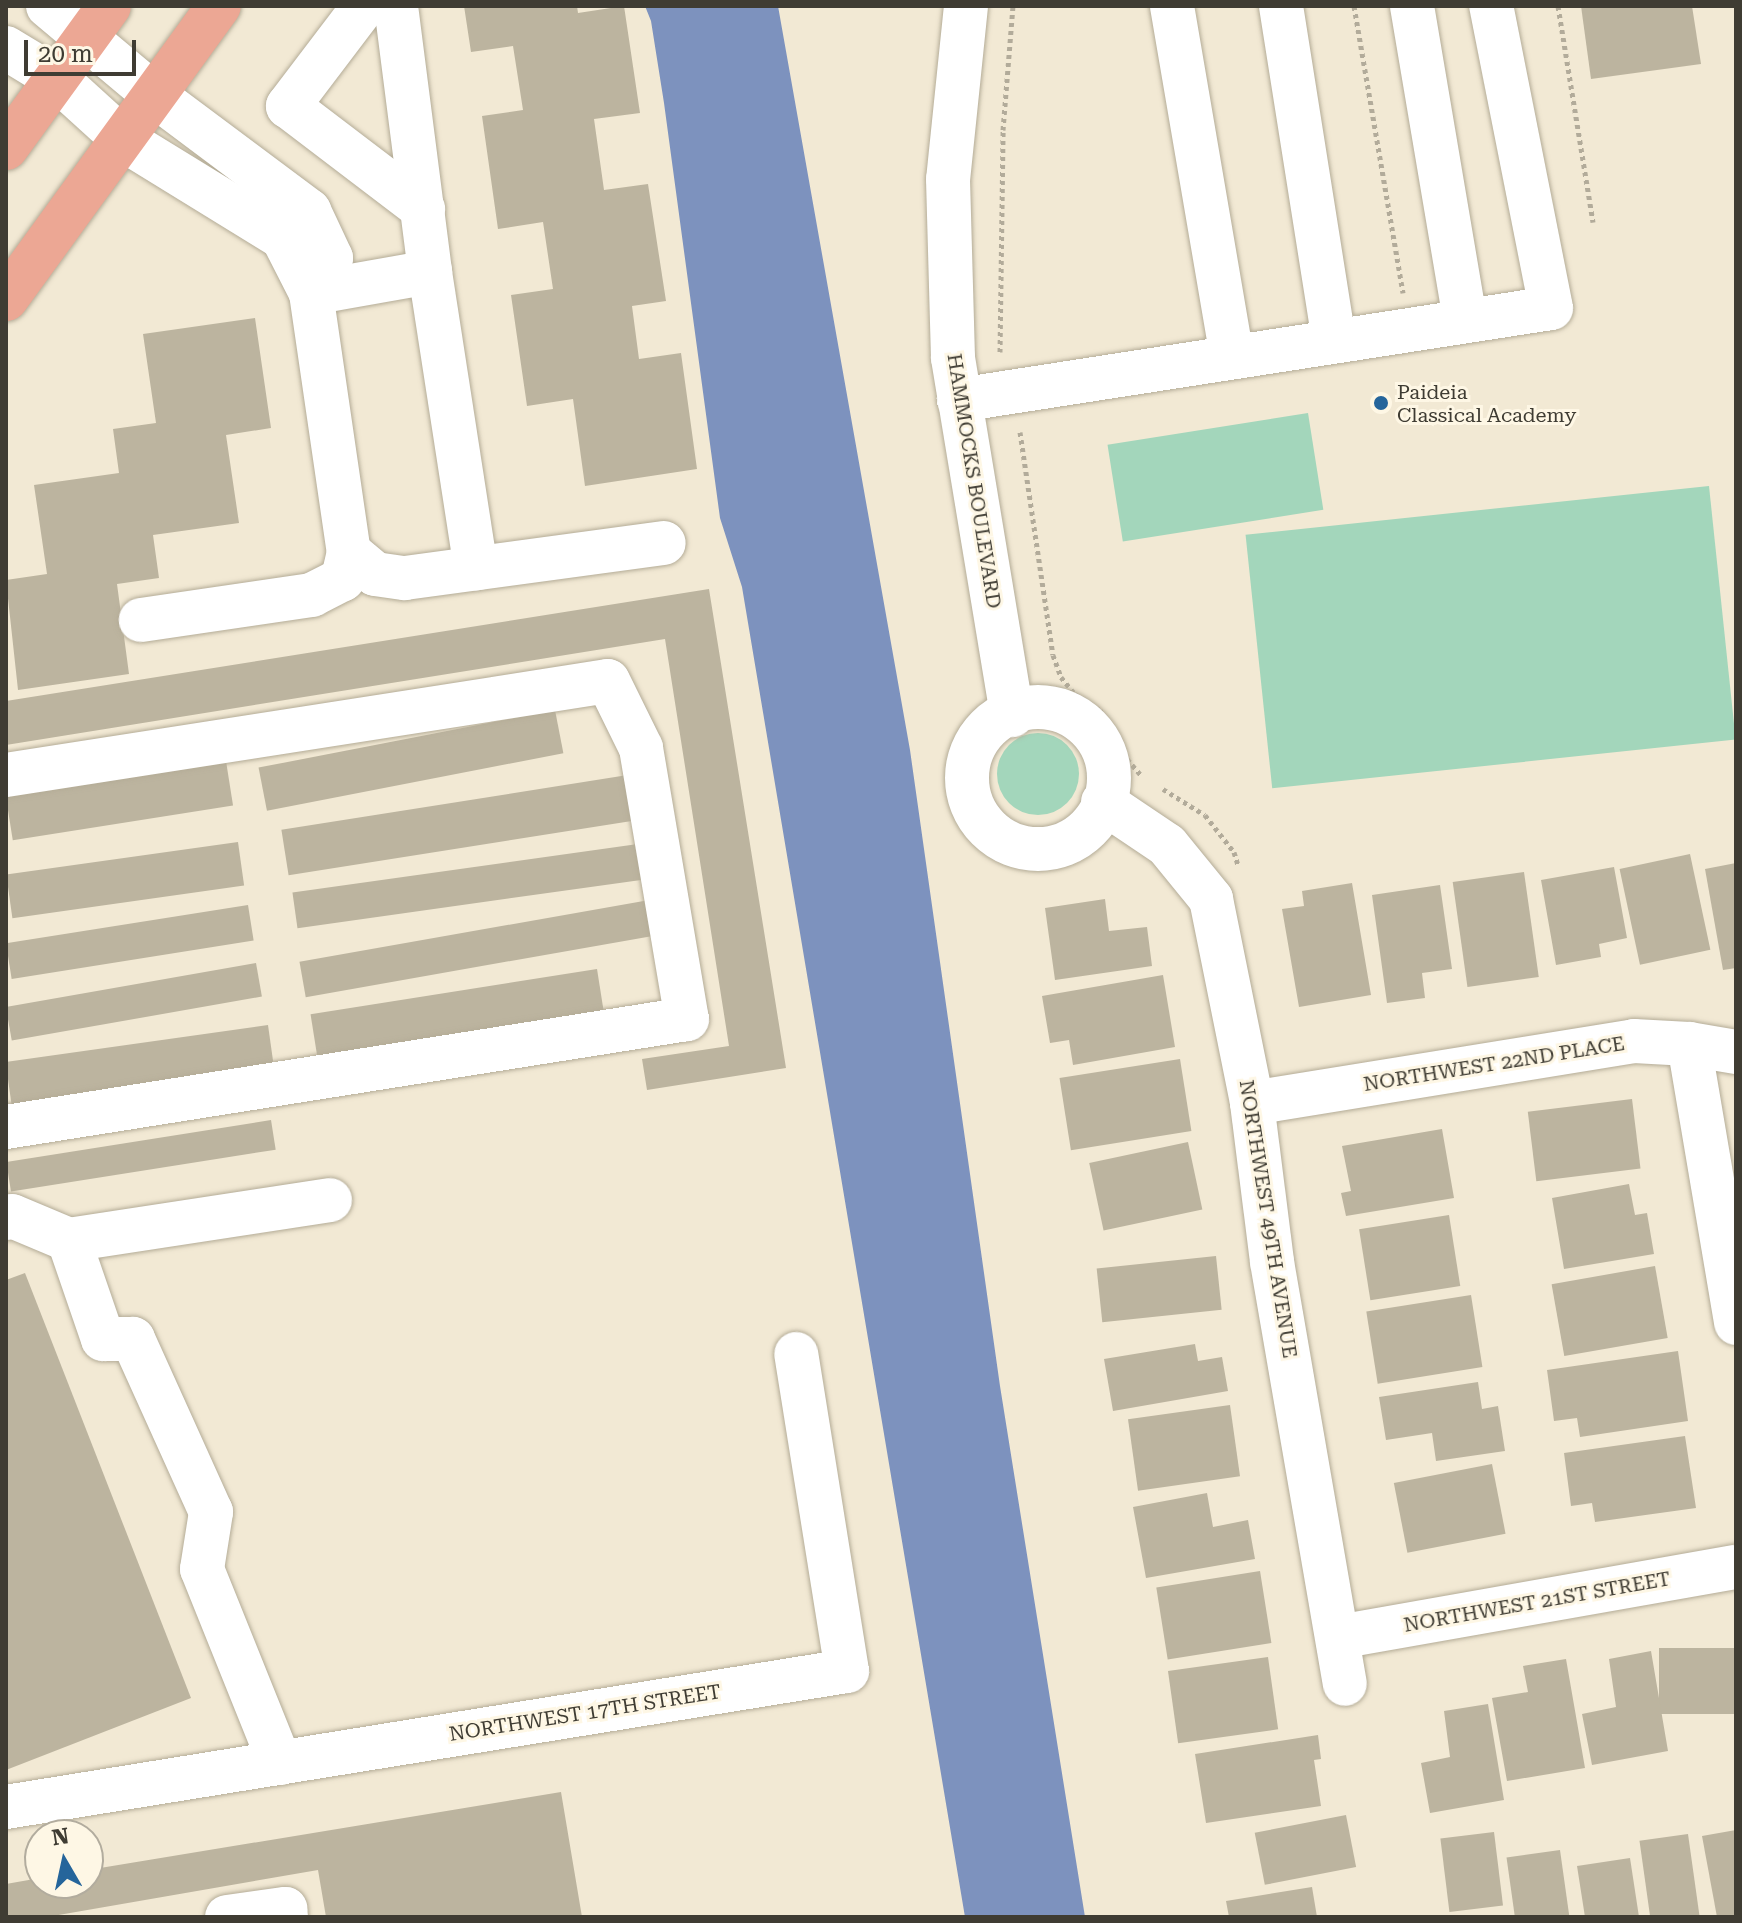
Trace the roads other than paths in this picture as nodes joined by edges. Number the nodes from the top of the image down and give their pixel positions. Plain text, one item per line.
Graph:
1 (48, 6) edge
2 (219, 6) edge
3 (364, 6) edge
4 (396, 6) edge
5 (966, 6) edge
6 (1172, 6) edge
7 (1281, 6) edge
8 (1412, 6) edge
9 (1491, 6) edge
10 (97, 22) edge
11 (6, 48) edge
12 (57, 79) junction
13 (154, 95) junction
14 (124, 140) junction
15 (6, 148) edge
16 (423, 209) junction
17 (430, 272) junction
18 (311, 293) junction
19 (6, 299) edge
20 (1465, 320) junction
21 (1334, 341) junction
22 (1232, 357) junction
23 (959, 400) junction
24 (664, 543) dead end
25 (349, 552) junction
26 (476, 568) junction
27 (141, 620) dead end
28 (1012, 715) junction
29 (6, 775) edge
30 (1103, 802) junction
31 (1689, 1044) junction
32 (1736, 1052) edge
33 (1252, 1103) junction
34 (6, 1127) edge
35 (330, 1200) dead end
36 (6, 1218) edge
37 (69, 1240) junction
38 (1736, 1323) edge
39 (796, 1354) dead end
40 (1736, 1567) edge
41 (1338, 1637) junction
42 (1345, 1684) dead end
43 (280, 1763) junction
44 (6, 1807) edge
45 (227, 1917) edge
46 (286, 1917) edge

1 - 10 street
2 - 13 main road
3 - 16 street
4 - 16 street
5 - 23 street, HAMMOCKS BOULEVARD
6 - 22 street
7 - 21 street
8 - 20 street
9 - 20 street
10 - 12 main road
10 - 13 street
11 - 12 street
12 - 14 street
12 - 15 main road
13 - 14 main road
13 - 18 street
14 - 18 street
14 - 19 main road
16 - 17 street
17 - 18 street
17 - 26 street
18 - 25 street
20 - 21 street
21 - 22 street
22 - 23 street
23 - 28 street, HAMMOCKS BOULEVARD
24 - 26 street
25 - 26 street
25 - 27 street
28 - 30 street
28 - 30 street
29 - 34 street
30 - 33 street, NORTHWEST 49TH AVENUE
31 - 32 street, NORTHWEST 22ND PLACE
31 - 33 street, NORTHWEST 22ND PLACE
31 - 38 street
33 - 41 street, NORTHWEST 49TH AVENUE
35 - 37 street
36 - 37 street
37 - 43 street
39 - 43 street, NORTHWEST 17TH STREET
40 - 41 street, NORTHWEST 21ST STREET
41 - 42 street, NORTHWEST 49TH AVENUE
43 - 44 street, NORTHWEST 17TH STREET
45 - 46 street

